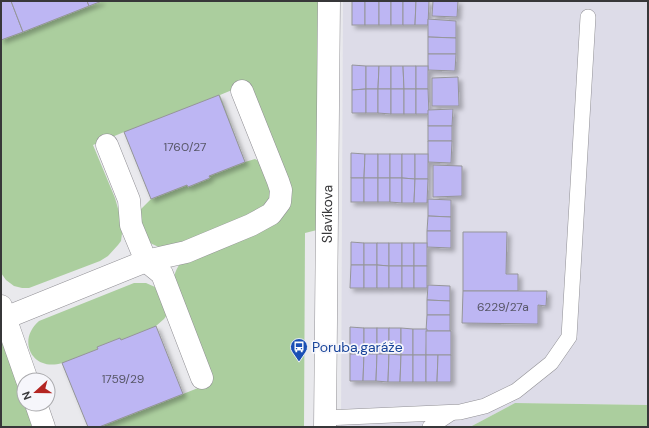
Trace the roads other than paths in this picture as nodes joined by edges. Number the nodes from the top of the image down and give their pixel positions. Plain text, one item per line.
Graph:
1 (330, 1) edge
2 (588, 17) dead end
3 (242, 91) dead end
4 (107, 145) dead end
5 (146, 261) junction
6 (3, 312) edge
7 (24, 372) edge
8 (202, 378) dead end
9 (39, 412) edge
10 (452, 413) junction
11 (325, 423) edge
12 (44, 427) edge
13 (430, 427) edge

1 - 11 street, Slavíkova
2 - 10 lane
3 - 5 street
4 - 5 street
5 - 6 street
5 - 8 street
6 - 7 street
9 - 12 street
10 - 11 lane
10 - 13 lane

